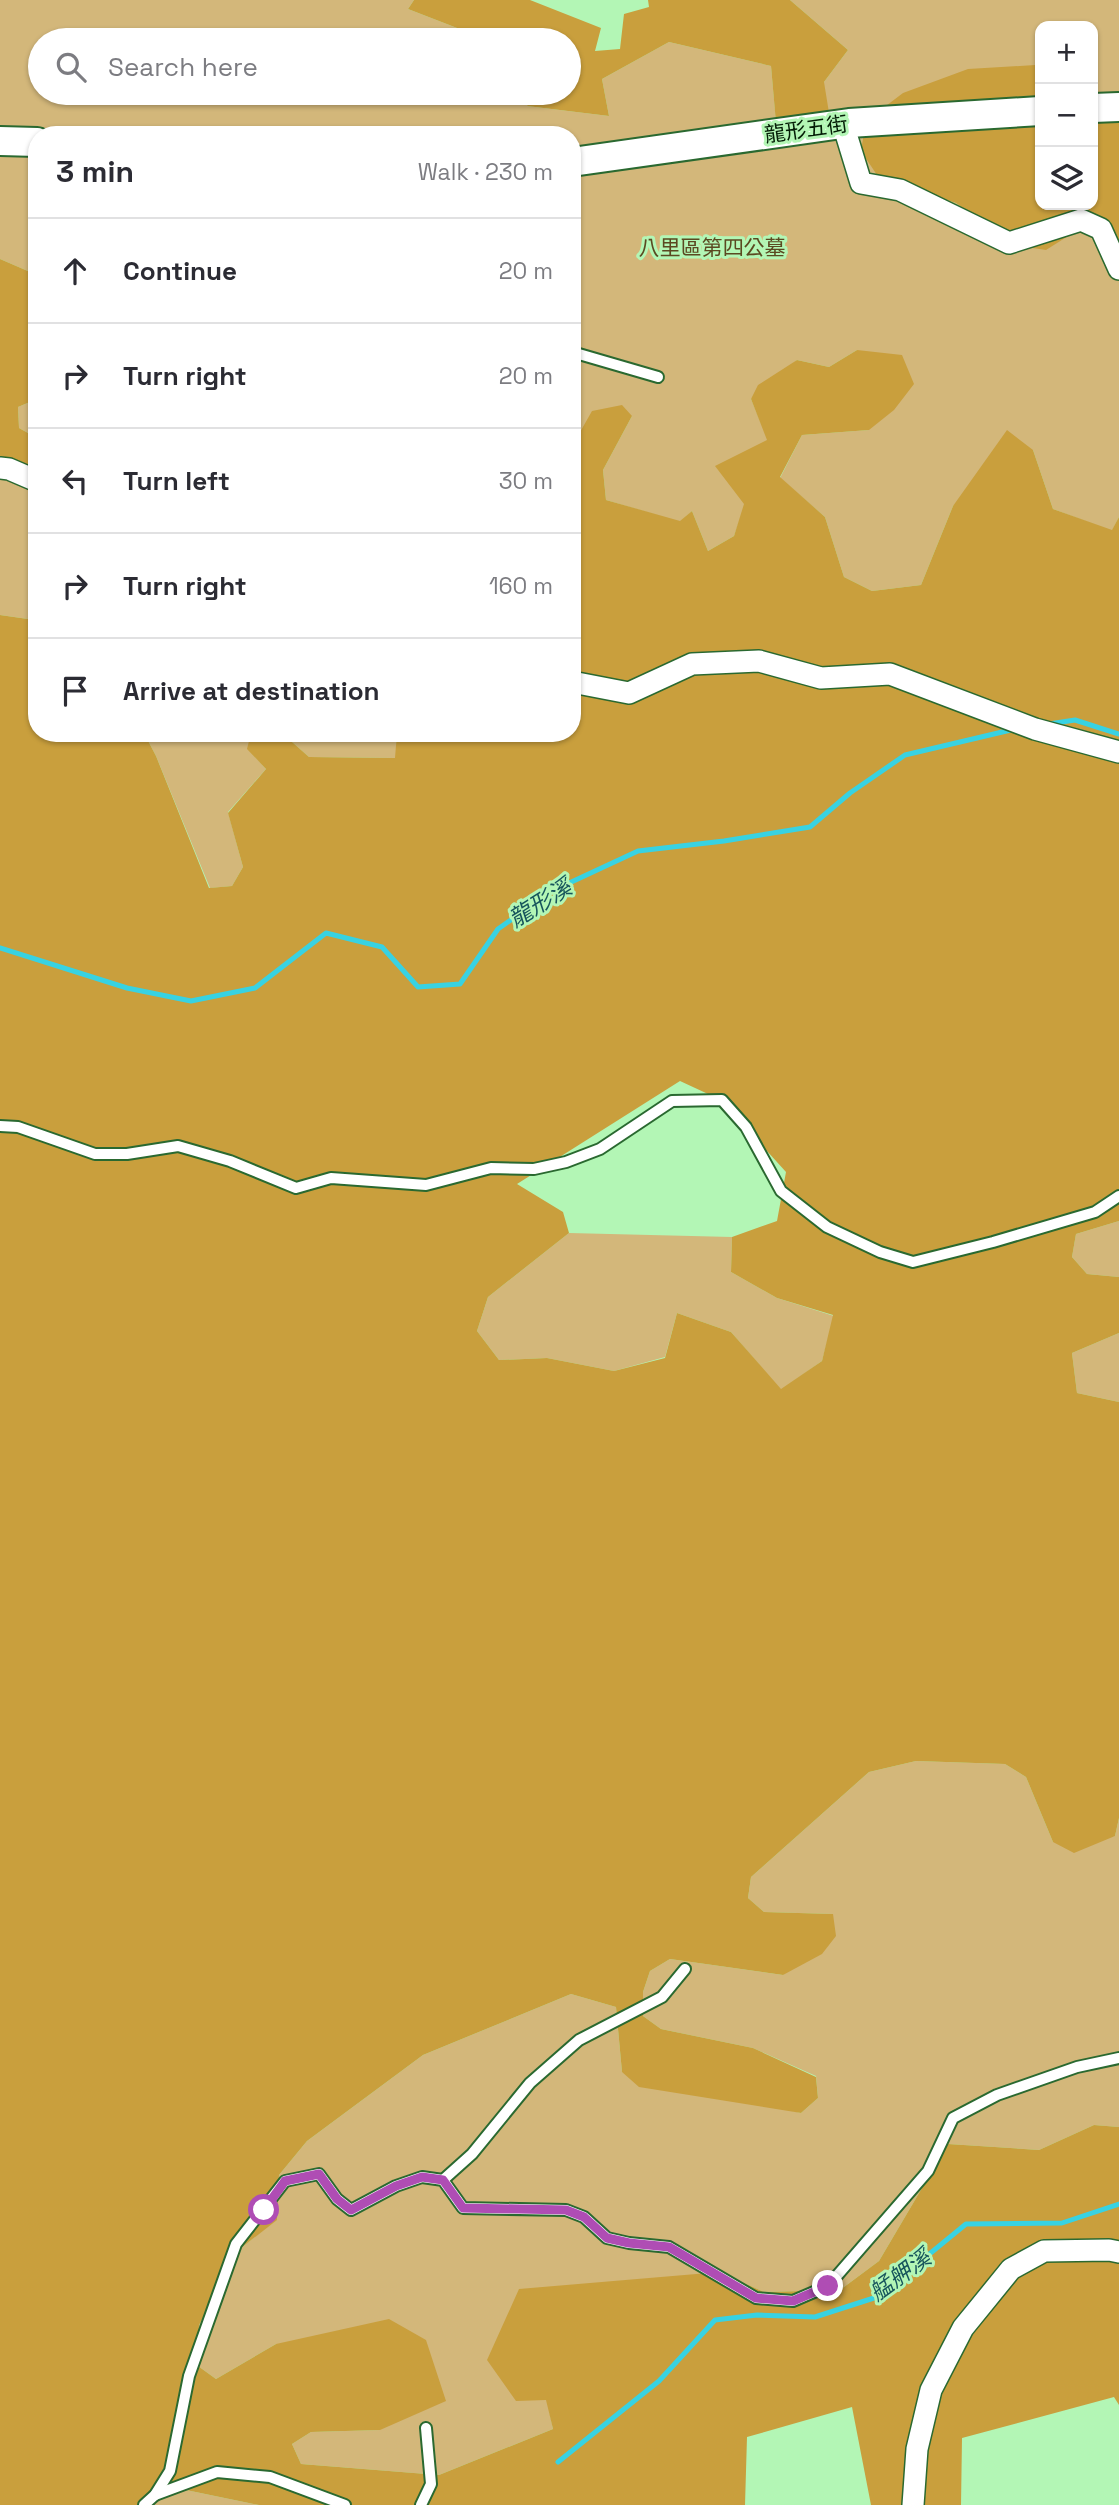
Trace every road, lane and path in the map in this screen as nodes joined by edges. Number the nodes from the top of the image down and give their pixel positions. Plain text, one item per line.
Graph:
1 (1119, 107) edge
2 (1098, 108) edge
3 (1035, 111) edge
4 (843, 124) junction
5 (0, 141) edge
6 (28, 142) edge
7 (581, 161) edge
8 (1119, 269) edge
9 (581, 355) edge
10 (658, 377) dead end
11 (0, 468) edge
12 (28, 477) edge
13 (581, 684) edge
14 (1119, 752) edge
15 (0, 1126) edge
16 (1119, 1196) edge
17 (685, 1969) dead end
18 (1119, 2057) edge
19 (443, 2180) junction
20 (1119, 2252) edge
21 (426, 2428) dead end
22 (155, 2495) junction
23 (144, 2505) edge
24 (345, 2505) edge
25 (421, 2505) edge
26 (913, 2505) edge

1 - 2 street
3 - 4 street, 龍形五街
4 - 7 street, 龍形五街
4 - 8 street
5 - 6 street
9 - 10 lane
11 - 12 street
13 - 14 street
15 - 16 lane
17 - 19 lane
18 - 19 lane
19 - 22 lane
20 - 26 street
21 - 25 lane
22 - 23 lane
22 - 24 lane

